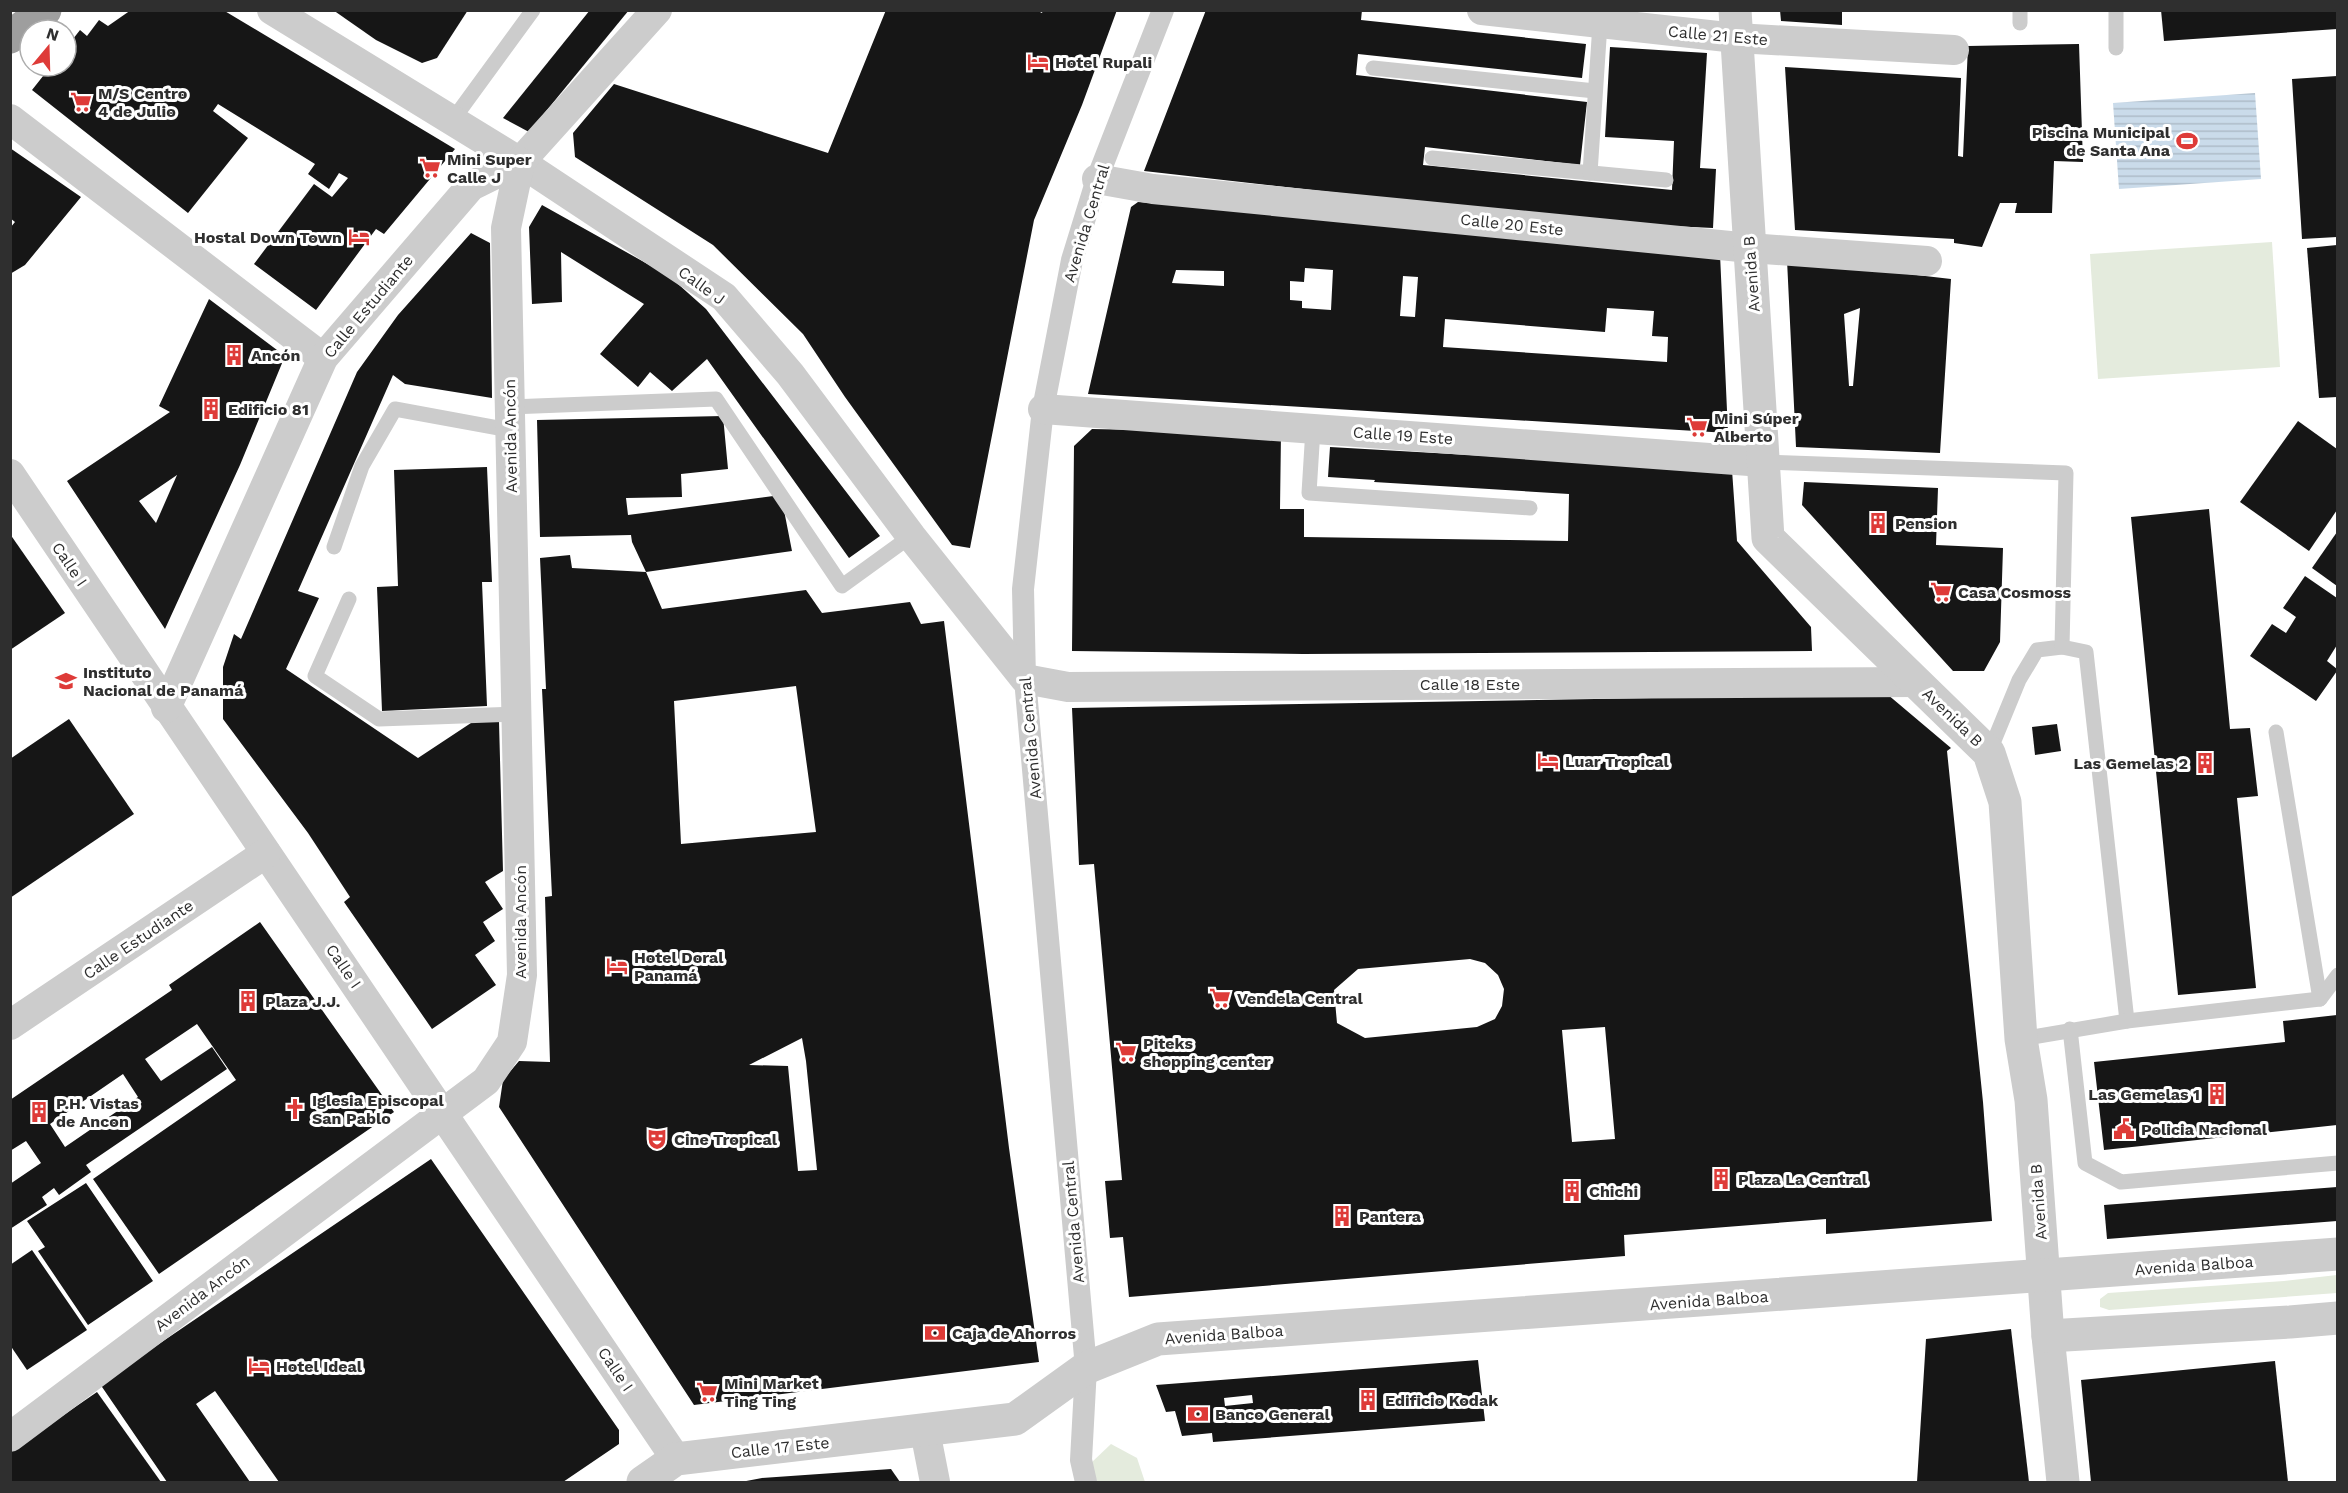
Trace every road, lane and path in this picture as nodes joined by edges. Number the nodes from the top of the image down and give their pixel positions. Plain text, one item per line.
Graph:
1 (45, 10) edge
2 (272, 10) edge
3 (533, 10) edge
4 (657, 10) edge
5 (1164, 10) edge
6 (2116, 10) edge
7 (1488, 11) edge
8 (1600, 24) junction
9 (1736, 24) edge
10 (10, 37) edge
11 (2116, 48) dead end
12 (1954, 50) dead end
13 (1373, 68) dead end
14 (1595, 91) junction
15 (10, 119) edge
16 (452, 121) junction
17 (1432, 158) dead end
18 (519, 162) junction
19 (1590, 173) junction
20 (1097, 179) junction
21 (1666, 180) dead end
22 (1750, 248) junction
23 (1927, 261) dead end
24 (323, 358) junction
25 (1043, 409) junction
26 (510, 419) junction
27 (1313, 429) junction
28 (1763, 462) junction
29 (10, 474) edge
30 (1530, 508) dead end
31 (911, 536) junction
32 (334, 547) dead end
33 (349, 599) dead end
34 (2062, 647) junction
35 (1024, 679) junction
36 (1917, 682) junction
37 (166, 708) junction
38 (517, 714) junction
39 (2276, 732) dead end
40 (1989, 753) junction
41 (266, 853) junction
42 (2337, 975) edge
43 (2320, 999) junction
44 (2127, 1021) junction
45 (10, 1025) edge
46 (2070, 1029) junction
47 (2021, 1039) junction
48 (444, 1113) junction
49 (2337, 1163) edge
50 (2337, 1254) edge
51 (2044, 1277) junction
52 (2337, 1318) edge
53 (2048, 1336) junction
54 (1086, 1368) junction
55 (925, 1431) junction
56 (10, 1437) edge
57 (676, 1459) junction
58 (643, 1482) edge
59 (935, 1482) edge
60 (1086, 1482) edge
61 (2063, 1482) edge

1 - 10 highway
2 - 16 street, Calle J
3 - 16 lane
4 - 18 street, Calle Estudiante
5 - 20 street, Avenida Central
6 - 11 lane
7 - 8 street, Calle 21 Este
8 - 9 street, Calle 21 Este
8 - 14 lane
9 - 12 street, Calle 21 Este
9 - 22 street, Avenida B
13 - 14 lane
14 - 19 lane
15 - 24 street
16 - 18 street, Calle J
17 - 19 lane
18 - 24 street, Calle Estudiante
18 - 26 street, Avenida Ancón
18 - 31 street, Calle J
19 - 21 lane
20 - 22 street, Calle 20 Este
20 - 25 street, Avenida Central
22 - 23 street, Calle 20 Este
22 - 28 street, Avenida B
24 - 37 street, Calle Estudiante
25 - 27 street, Calle 19 Este
25 - 35 street, Avenida Central
26 - 31 lane
26 - 32 lane
26 - 38 street, Avenida Ancón
27 - 28 street, Calle 19 Este
27 - 30 lane
28 - 34 lane
28 - 36 street, Avenida B
29 - 37 street, Calle I
31 - 35 street, Calle J
33 - 38 lane
34 - 40 lane
34 - 44 lane
35 - 36 street, Calle 18 Este
35 - 54 street, Avenida Central
36 - 40 street, Avenida B
37 - 41 street, Calle I
38 - 48 street, Avenida Ancón
39 - 43 lane
40 - 47 street, Avenida B
41 - 45 street, Calle Estudiante
41 - 48 street, Calle I
42 - 43 lane
43 - 44 lane
44 - 46 lane
46 - 47 lane
46 - 49 lane
47 - 51 street, Avenida B
48 - 56 street, Avenida Ancón
48 - 57 street, Calle I
50 - 51 street, Avenida Balboa
51 - 53 street, Avenida B
51 - 54 street, Avenida Balboa
52 - 53 street
53 - 61 street, Avenida B
54 - 55 street, Avenida Balboa
54 - 60 street, Avenida Central
55 - 57 street, Calle 17 Este
55 - 59 street
57 - 58 street, Calle 17 Este

